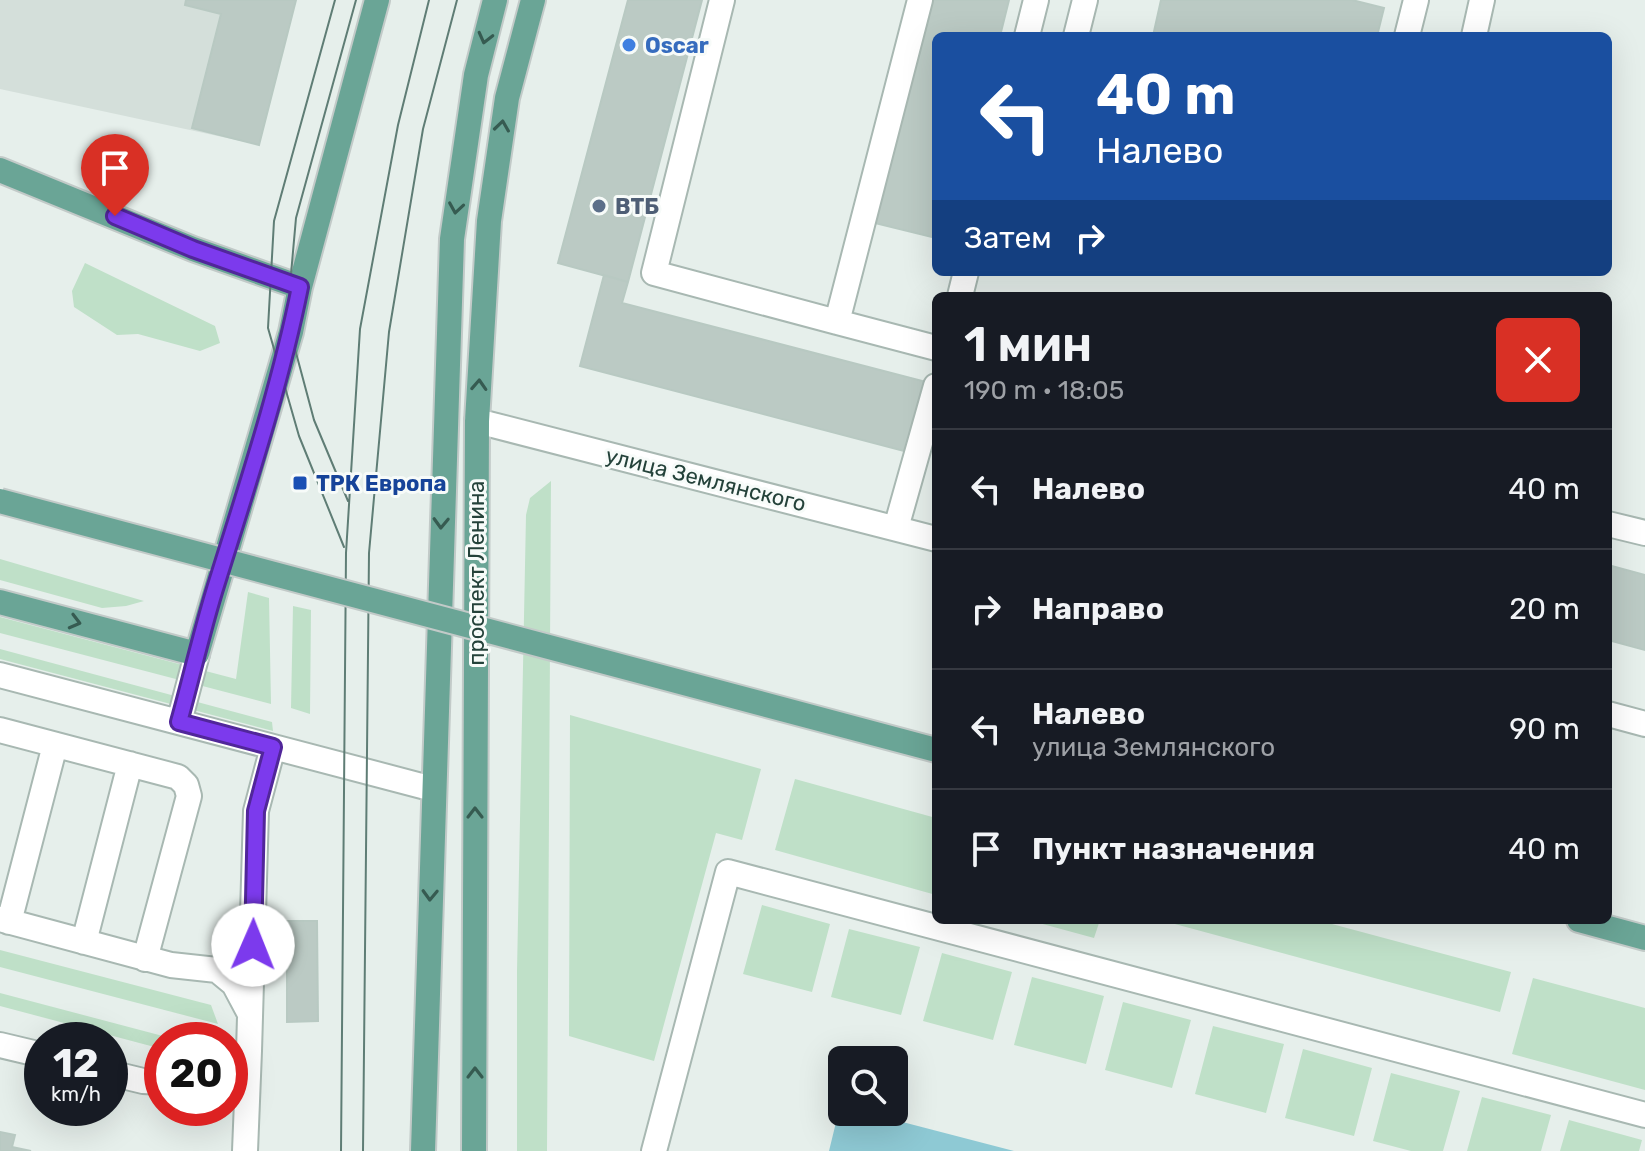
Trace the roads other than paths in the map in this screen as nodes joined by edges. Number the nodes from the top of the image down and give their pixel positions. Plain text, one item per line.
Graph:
1 (377, 0) edge
2 (495, 0) edge
3 (533, 0) edge
4 (722, 0) edge
5 (920, 0) edge
6 (1036, 0) edge
7 (1085, 0) edge
8 (1416, 0) edge
9 (1482, 0) edge
10 (1028, 32) edge
11 (1077, 32) edge
12 (1408, 32) edge
13 (1475, 32) edge
14 (0, 170) edge
15 (300, 287) junction
16 (837, 322) junction
17 (932, 347) edge
18 (932, 400) edge
19 (477, 421) junction
20 (0, 501) edge
21 (1612, 525) edge
22 (896, 528) junction
23 (1645, 533) edge
24 (932, 538) edge
25 (0, 602) edge
26 (197, 654) junction
27 (0, 675) edge
28 (1612, 715) edge
29 (179, 722) junction
30 (1645, 724) edge
31 (0, 730) edge
32 (55, 745) junction
33 (273, 747) junction
34 (932, 749) edge
35 (130, 764) junction
36 (433, 789) junction
37 (5, 921) edge
38 (1594, 924) edge
39 (1645, 938) edge
40 (84, 942) junction
41 (253, 945) junction
42 (145, 959) junction
43 (217, 970) junction
44 (251, 1017) junction
45 (0, 1045) edge
46 (24, 1051) edge
47 (249, 1051) joint
48 (1645, 1115) edge
49 (245, 1151) edge
50 (423, 1151) edge
51 (474, 1151) edge
52 (654, 1151) edge

1 - 15 main road
2 -> 36 main road, проспект Ленина
19 -> 3 main road, проспект Ленина
4 - 16 street
5 - 16 street
6 - 10 street
7 - 11 street
8 - 12 street
9 - 13 street
14 - 15 main road
15 - 26 main road
16 - 17 street
18 - 22 street
19 - 22 street, улица Землянского
51 -> 19 main road, проспект Ленина
20 - 34 main road, bridge
21 - 23 street
22 - 24 street, улица Землянского
25 -> 26 main road
26 - 29 street
27 - 29 street
28 - 30 street
29 - 33 street
31 - 32 street
32 - 35 street
32 - 37 street
33 - 36 street
33 - 41 street
35 - 40 street
35 - 42 street
36 -> 50 main road, проспект Ленина
37 - 40 street
38 - 39 main road
40 - 42 street
41 - 43 street
41 - 44 street
42 - 43 street
43 - 44 street
44 - 47 street
45 - 46 street
47 - 49 street
48 - 52 street

